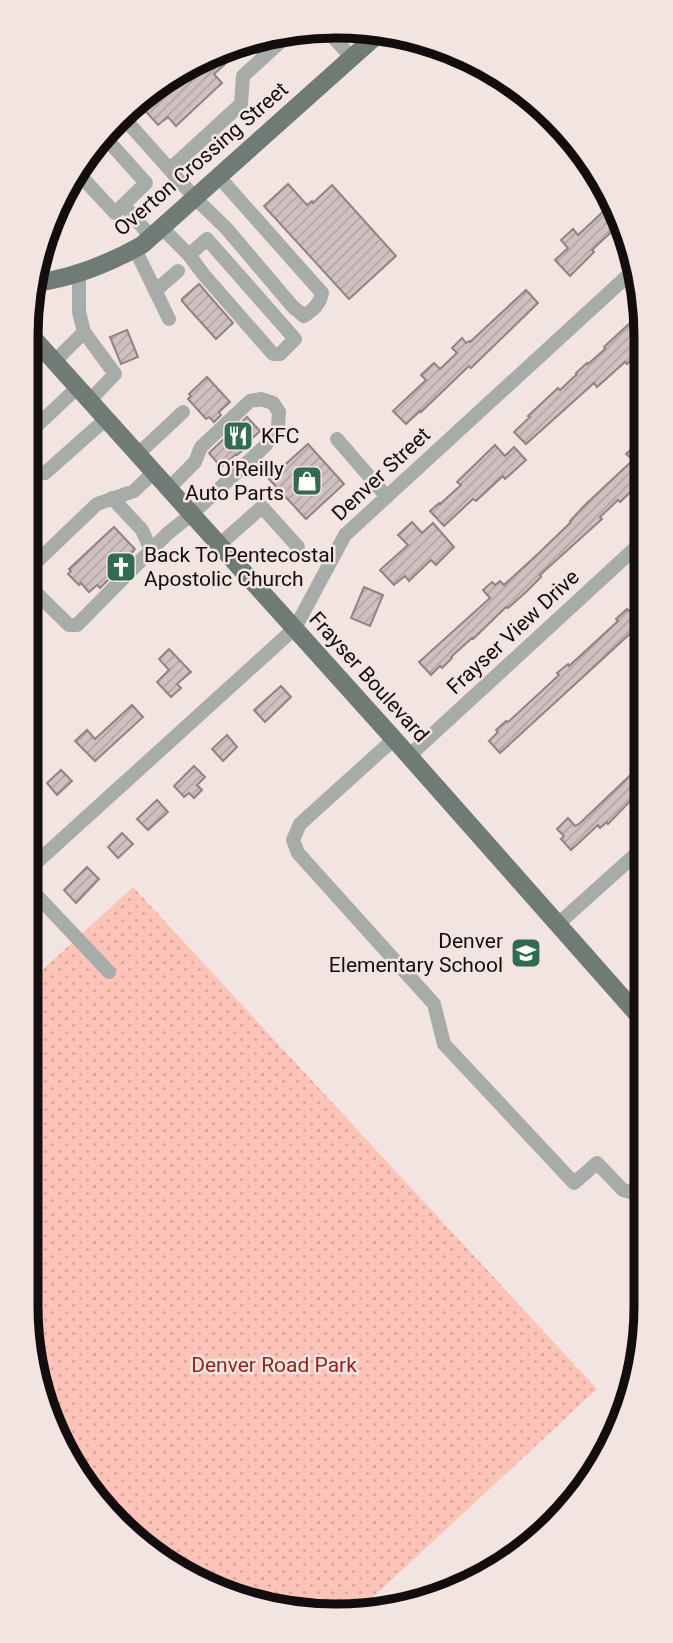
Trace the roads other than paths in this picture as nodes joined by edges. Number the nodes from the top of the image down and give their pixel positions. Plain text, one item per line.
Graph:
1 (335, 38) edge
2 (371, 41) edge
3 (278, 44) edge
4 (352, 58) junction
5 (129, 123) edge
6 (109, 143) edge
7 (170, 169) junction
8 (219, 177) junction
9 (84, 179) edge
10 (196, 198) junction
11 (124, 205) junction
12 (157, 232) junction
13 (135, 249) junction
14 (189, 255) junction
15 (178, 271) dead end
16 (79, 273) junction
17 (628, 275) edge
18 (44, 280) edge
19 (155, 291) junction
20 (169, 319) dead end
21 (84, 332) junction
22 (38, 343) edge
23 (55, 361) junction
24 (84, 394) junction
25 (183, 412) dead end
26 (106, 419) junction
27 (38, 427) edge
28 (337, 439) dead end
29 (138, 454) junction
30 (154, 472) junction
31 (38, 474) edge
32 (169, 488) junction
33 (387, 497) junction
34 (112, 498) junction
35 (192, 514) junction
36 (219, 545) junction
37 (298, 547) dead end
38 (634, 549) edge
39 (151, 550) junction
40 (38, 561) edge
41 (38, 595) edge
42 (295, 628) junction
43 (394, 739) junction
44 (409, 756) junction
45 (634, 856) edge
46 (38, 861) edge
47 (38, 897) edge
48 (558, 924) junction
49 (109, 972) dead end
50 (634, 1010) edge
51 (634, 1193) edge

1 - 4 street
2 - 4 main road, Overton Crossing Street
3 - 7 street
4 - 8 main road, Overton Crossing Street
5 - 7 street
6 - 11 street
7 - 10 street
8 - 10 main road, Overton Crossing Street
8 - 10 street
9 - 11 street
10 - 12 main road, Overton Crossing Street
11 - 12 street
12 - 13 main road, Overton Crossing Street
12 - 14 street
13 - 16 main road, Overton Crossing Street
13 - 19 street
14 - 14 street
15 - 19 street
16 - 18 main road, Overton Crossing Street
16 - 21 street
17 - 33 street, Denver Street
19 - 20 street
21 - 23 street
21 - 24 street
22 - 23 main road, Frayser Boulevard
23 - 24 main road, Frayser Boulevard
24 - 26 main road, Frayser Boulevard
24 - 27 street
25 - 29 street
26 - 29 main road, Frayser Boulevard
26 - 31 street
28 - 33 street
29 - 30 main road, Frayser Boulevard
30 - 32 main road, Frayser Boulevard
30 - 34 street
32 - 35 main road, Frayser Boulevard
32 - 35 street
33 - 42 street, Denver Street
34 - 39 street
34 - 40 street
35 - 36 main road, Frayser Boulevard
35 - 39 street
36 - 37 street
36 - 42 main road, Frayser Boulevard
38 - 44 street, Frayser View Drive
39 - 41 street
42 - 43 main road, Frayser Boulevard
42 - 46 street, Denver Street
43 - 44 main road, Frayser Boulevard
43 - 51 street
44 - 48 main road, Frayser Boulevard
45 - 48 street
47 - 49 street
48 - 50 main road, Frayser Boulevard

